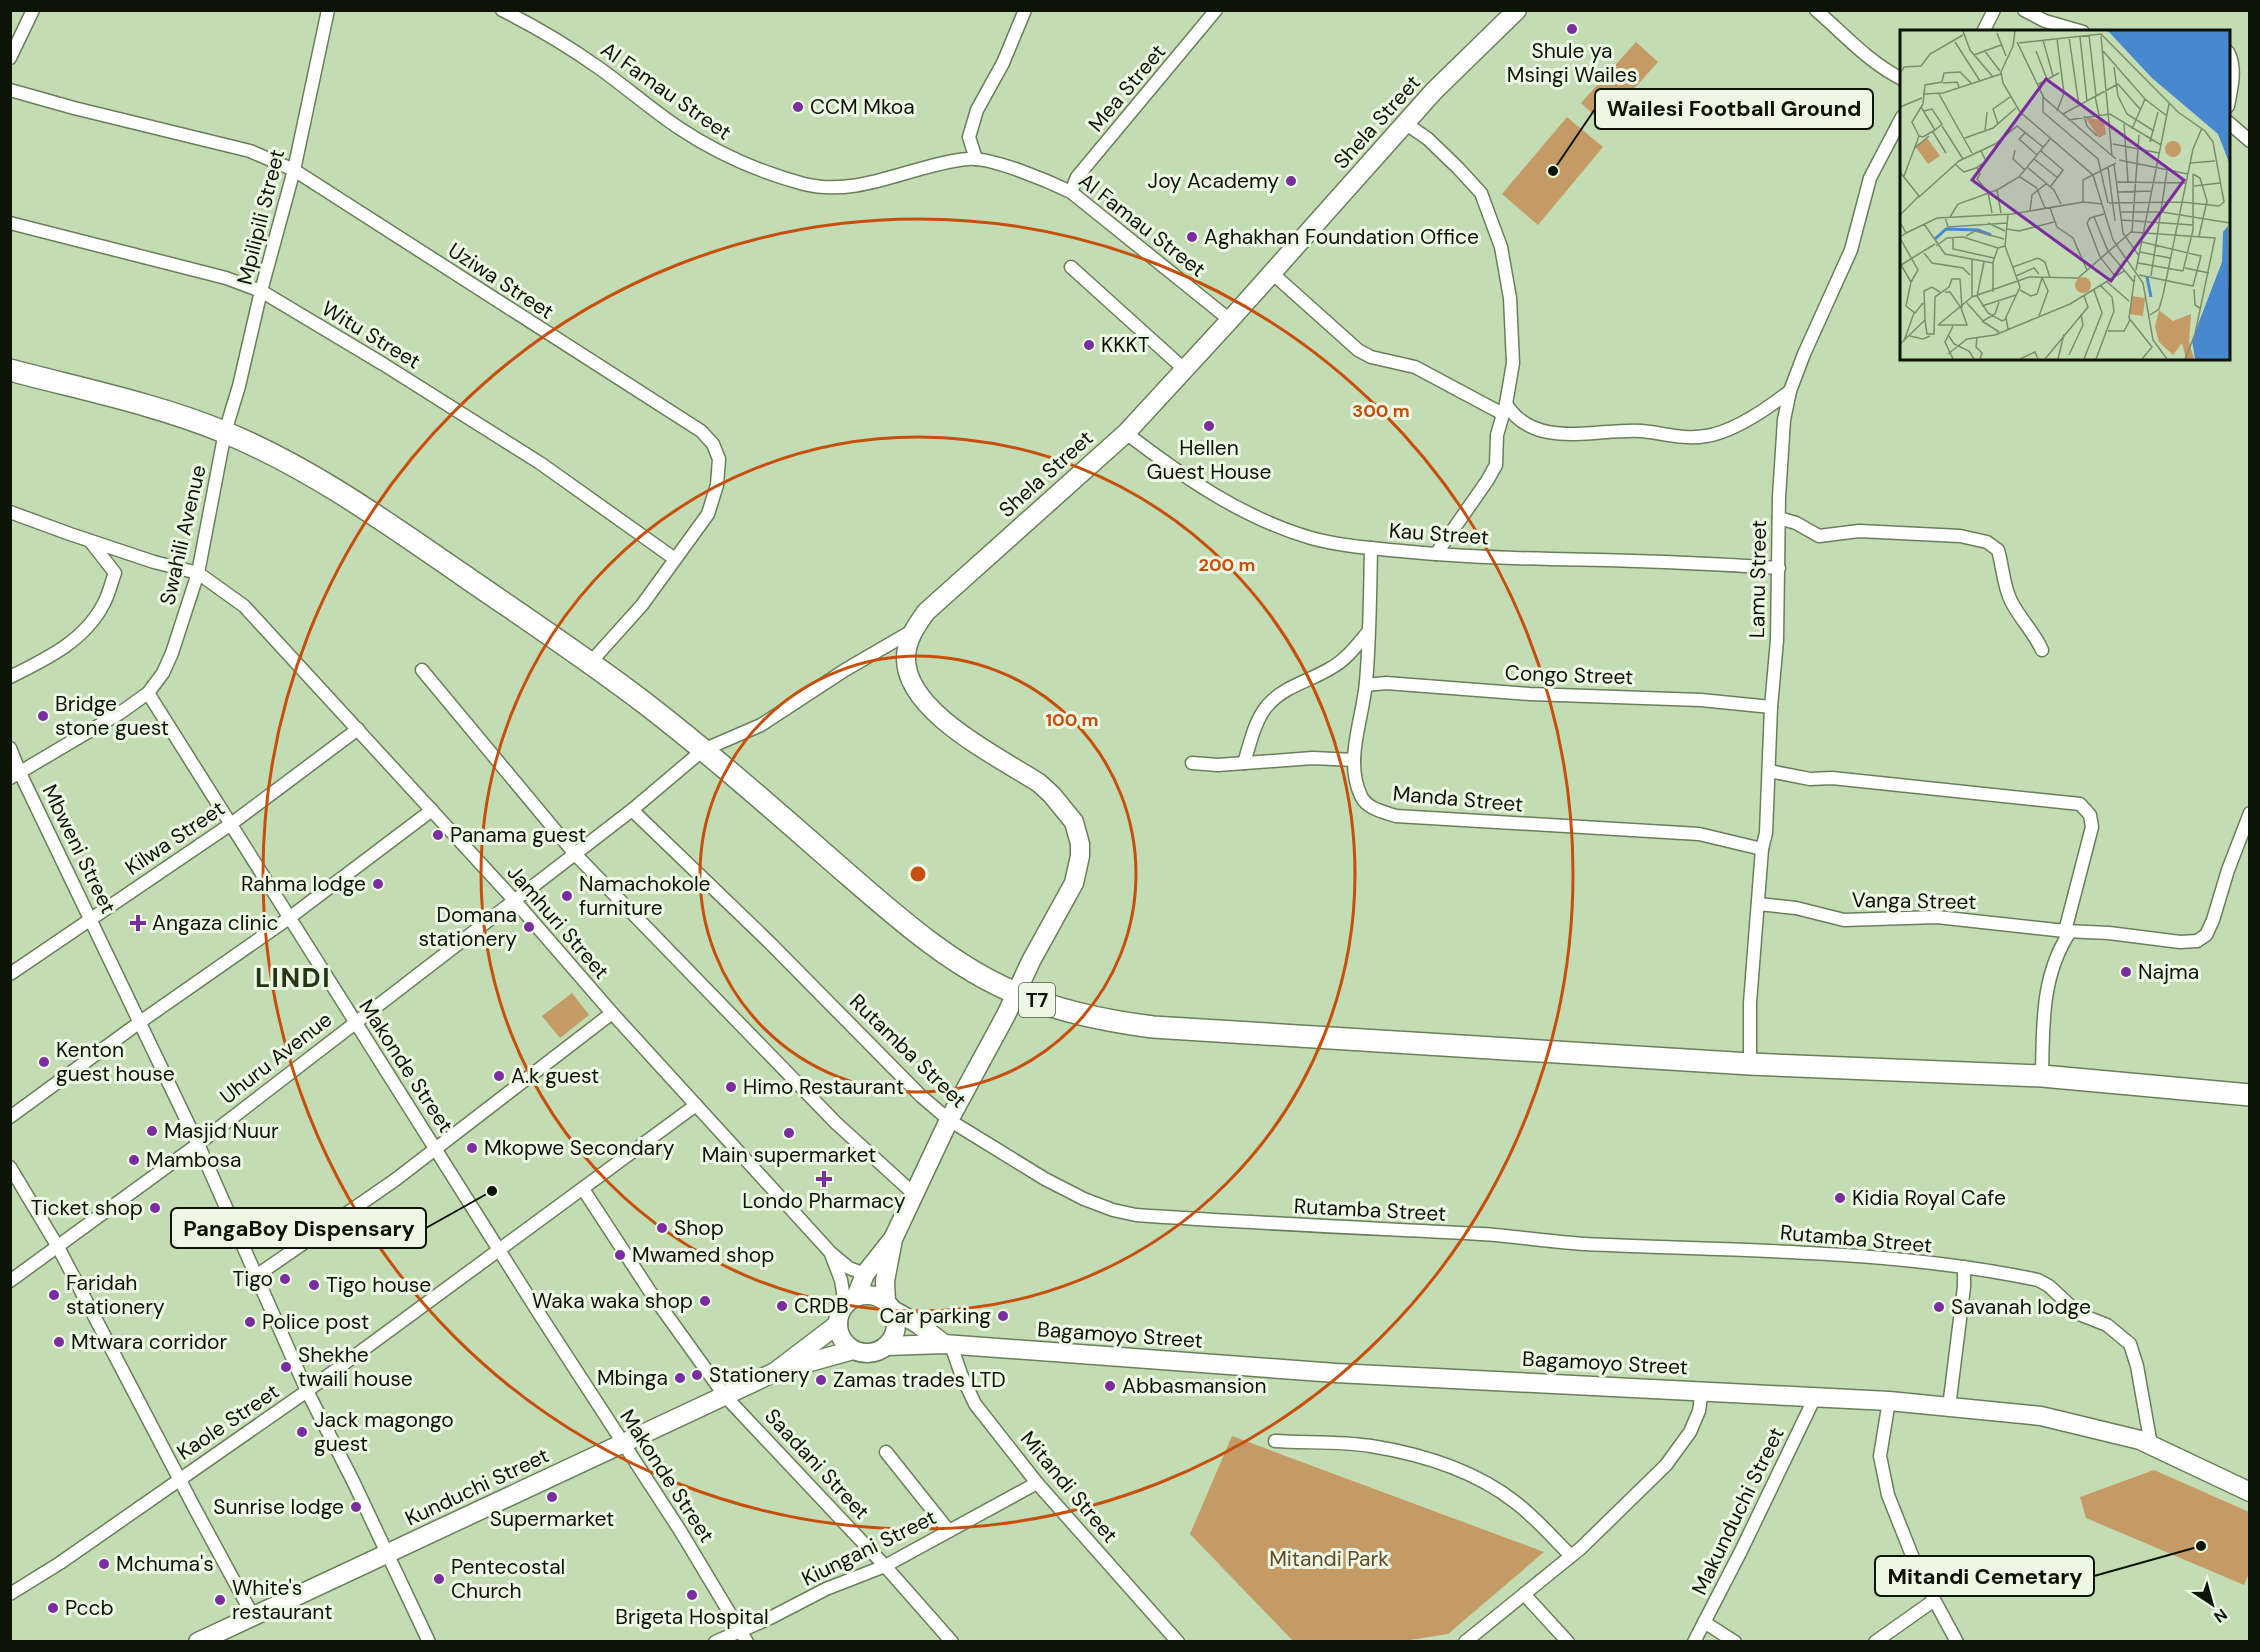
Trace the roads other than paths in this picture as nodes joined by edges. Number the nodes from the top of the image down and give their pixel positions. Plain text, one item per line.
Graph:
1 (33, 10) edge
2 (328, 10) edge
3 (502, 10) edge
4 (1025, 10) edge
5 (1216, 10) edge
6 (1517, 10) edge
7 (1816, 10) edge
8 (1994, 10) edge
9 (2025, 10) edge
10 (1984, 30) edge
11 (2076, 30) edge
12 (2230, 54) edge
13 (10, 58) edge
14 (1900, 78) edge
15 (10, 90) edge
16 (2230, 93) edge
17 (1900, 121) edge
18 (1406, 123) junction
19 (2230, 123) edge
20 (2250, 141) edge
21 (976, 159) junction
22 (294, 170) junction
23 (1071, 192) junction
24 (10, 223) edge
25 (1071, 267) dead end
26 (1272, 273) junction
27 (261, 291) junction
28 (1230, 320) junction
29 (1184, 369) junction
30 (10, 370) edge
31 (1790, 391) junction
32 (1504, 409) junction
33 (225, 432) junction
34 (1125, 433) junction
35 (10, 512) edge
36 (1779, 518) junction
37 (89, 541) junction
38 (1371, 548) junction
39 (1436, 555) junction
40 (675, 559) junction
41 (1779, 568) junction
42 (198, 573) junction
43 (912, 631) junction
44 (1368, 632) junction
45 (2042, 650) dead end
46 (590, 663) junction
47 (422, 670) dead end
48 (10, 677) edge
49 (1366, 685) junction
50 (148, 693) junction
51 (1771, 707) junction
52 (358, 729) junction
53 (10, 748) edge
54 (703, 750) junction
55 (1354, 760) junction
56 (1192, 763) dead end
57 (1244, 763) junction
58 (1769, 771) junction
59 (15, 776) edge
60 (432, 810) junction
61 (632, 810) junction
62 (2250, 813) edge
63 (231, 824) junction
64 (1762, 849) junction
65 (575, 854) junction
66 (514, 900) junction
67 (1758, 904) junction
68 (289, 918) junction
69 (91, 919) junction
70 (2068, 932) junction
71 (10, 974) edge
72 (1015, 993) junction
73 (612, 1013) junction
74 (140, 1022) junction
75 (354, 1022) junction
76 (1750, 1064) junction
77 (2042, 1076) junction
78 (2250, 1095) edge
79 (696, 1105) junction
80 (10, 1116) edge
81 (949, 1120) junction
82 (198, 1144) junction
83 (436, 1149) junction
84 (10, 1167) edge
85 (583, 1189) junction
86 (914, 1194) junction
87 (893, 1239) junction
88 (58, 1247) junction
89 (500, 1250) junction
90 (831, 1253) junction
91 (1964, 1267) junction
92 (865, 1274) junction
93 (256, 1276) junction
94 (10, 1281) edge
95 (850, 1301) junction
96 (889, 1306) junction
97 (838, 1324) junction
98 (947, 1344) junction
99 (886, 1346) junction
100 (853, 1350) junction
101 (775, 1372) junction
102 (1702, 1390) junction
103 (307, 1391) junction
104 (725, 1395) junction
105 (1815, 1397) junction
106 (1889, 1401) junction
107 (1949, 1407) junction
108 (1275, 1441) dead end
109 (622, 1444) junction
110 (2151, 1445) junction
111 (886, 1452) dead end
112 (180, 1479) junction
113 (1037, 1483) junction
114 (2250, 1492) edge
115 (949, 1531) junction
116 (388, 1554) junction
117 (1571, 1556) junction
118 (885, 1566) junction
119 (10, 1594) edge
120 (1524, 1594) junction
121 (1933, 1601) junction
122 (253, 1616) junction
123 (1704, 1622) junction
124 (743, 1636) edge
125 (198, 1641) edge
126 (429, 1641) edge
127 (715, 1641) edge
128 (952, 1641) edge
129 (1178, 1641) edge
130 (1465, 1641) edge
131 (1568, 1641) edge
132 (1694, 1641) edge
133 (1735, 1641) edge
134 (1875, 1641) edge
135 (1957, 1641) edge

1 - 13 street
2 - 22 street, Mpilipili Street
3 - 21 street, Al Famau Street
4 - 21 street
5 - 23 street, Mea Street
6 - 18 main road, Shela Street
7 - 14 street
8 - 10 street
9 - 11 street
12 - 16 street
15 - 22 street, Uziwa Street
17 - 31 street, Lamu Street
18 - 26 main road, Shela Street
18 - 32 street
19 - 20 street
21 - 23 street, Al Famau Street
22 - 27 street, Mpilipili Street
22 - 40 street, Uziwa Street
23 - 28 street, Al Famau Street
24 - 27 street, Witu Street
25 - 29 street
26 - 28 main road, Shela Street
26 - 32 street
27 - 33 street, Mpilipili Street
27 - 40 street, Witu Street
28 - 29 main road, Shela Street
29 - 34 main road, Shela Street
30 - 33 highway, T7
31 - 32 street
31 - 36 street, Lamu Street
32 - 39 street
33 - 42 street, Swahili Avenue
33 - 46 highway, T7
34 - 38 street, Kau Street
34 - 43 main road, Shela Street
35 - 37 street
36 - 41 street, Lamu Street
36 - 45 street
37 - 42 street
37 - 48 street
38 - 39 street, Kau Street
38 - 44 street, Manda Street
39 - 41 street, Kau Street
40 - 46 street, Uziwa Street
41 - 51 street, Lamu Street
42 - 50 street, Swahili Avenue
42 - 52 street, Jamhuri Street
43 - 54 street, Uhuru Avenue
43 - 72 main road, Shela Street
44 - 49 street, Manda Street
44 - 57 street
46 - 54 highway, T7
47 - 65 street
49 - 51 street, Congo Street
49 - 55 street, Manda Street
50 - 59 street, Swahili Avenue
50 - 63 street, Makonde Street
51 - 58 street, Lamu Street
52 - 60 street, Jamhuri Street
52 - 63 street, Kilwa Street
53 - 59 street, Mbweni Street
54 - 61 street, Uhuru Avenue
54 - 72 highway, T7
55 - 57 street
55 - 64 street, Manda Street
56 - 57 street
58 - 64 street, Lamu Street
58 - 70 street
59 - 69 street, Mbweni Street
60 - 66 street, Jamhuri Street
60 - 68 street
61 - 65 street, Uhuru Avenue
61 - 81 street, Rutamba Street
62 - 70 street, Vanga Street
63 - 68 street, Makonde Street
63 - 69 street, Kilwa Street
64 - 67 street, Lamu Street
65 - 66 street, Uhuru Avenue
65 - 86 street
66 - 73 street, Jamhuri Street
66 - 75 street, Uhuru Avenue
67 - 70 street, Vanga Street
67 - 76 street, Lamu Street
68 - 74 street
68 - 75 street, Makonde Street
69 - 71 street, Kilwa Street
69 - 74 street, Mbweni Street
70 - 77 street
72 - 76 highway, T7
72 - 81 main road, Shela Street
73 - 79 street, Jamhuri Street
73 - 83 street
74 - 80 street
74 - 82 street, Mbweni Street
75 - 82 street, Uhuru Avenue
75 - 83 street, Makonde Street
76 - 77 highway, T7
77 - 78 highway, T7
79 - 85 street, Kaole Street
79 - 90 street, Jamhuri Street
81 - 86 main road, Shela Street
81 - 91 street, Rutamba Street
82 - 88 street, Uhuru Avenue
82 - 93 street, Mbweni Street
83 - 89 street, Makonde Street
83 - 93 street
84 - 88 street
85 - 89 street, Kaole Street
85 - 104 street, Saadani Street
86 - 87 main road, Shela Street
87 - 92 main road
87 - 96 main road
88 - 94 street, Uhuru Avenue
88 - 112 street
89 - 103 street, Kaole Street
89 - 109 street, Makonde Street
90 - 92 street
90 - 95 street
91 - 107 street
91 - 110 street, Rutamba Street
92 - 95 main road
93 - 103 street, Mbweni Street
95 - 96 main road
95 - 97 main road
96 - 98 main road
96 - 99 main road
97 - 100 main road
97 - 101 main road
98 - 99 main road, Bagamoyo Street
98 - 102 main road, Bagamoyo Street
98 - 113 street, Mitandi Street
99 - 100 main road
100 - 101 main road
101 - 104 main road, Kunduchi Street
102 - 105 main road, Bagamoyo Street
102 - 117 street
103 - 112 street, Kaole Street
103 - 116 street, Mbweni Street
104 - 109 main road, Kunduchi Street
104 - 118 street, Saadani Street
105 - 106 main road, Bagamoyo Street
105 - 123 street, Makunduchi Street
106 - 107 main road, Bagamoyo Street
106 - 121 street
107 - 110 main road, Bagamoyo Street
108 - 117 street
109 - 116 main road, Kunduchi Street
109 - 124 street, Makonde Street
110 - 114 main road, Bagamoyo Street
111 - 115 street
112 - 119 street, Kaole Street
112 - 122 street
113 - 115 street, Kiungani Street
113 - 129 street, Mitandi Street
115 - 118 street, Kiungani Street
116 - 122 main road, Kunduchi Street
116 - 126 street, Mbweni Street
117 - 120 street
118 - 124 street, Kiungani Street
118 - 128 street, Saadani Street
120 - 130 street
120 - 131 street
121 - 134 street
121 - 135 street
122 - 125 main road, Kunduchi Street
123 - 132 street, Makunduchi Street
123 - 133 street
124 - 127 street, Kiungani Street

